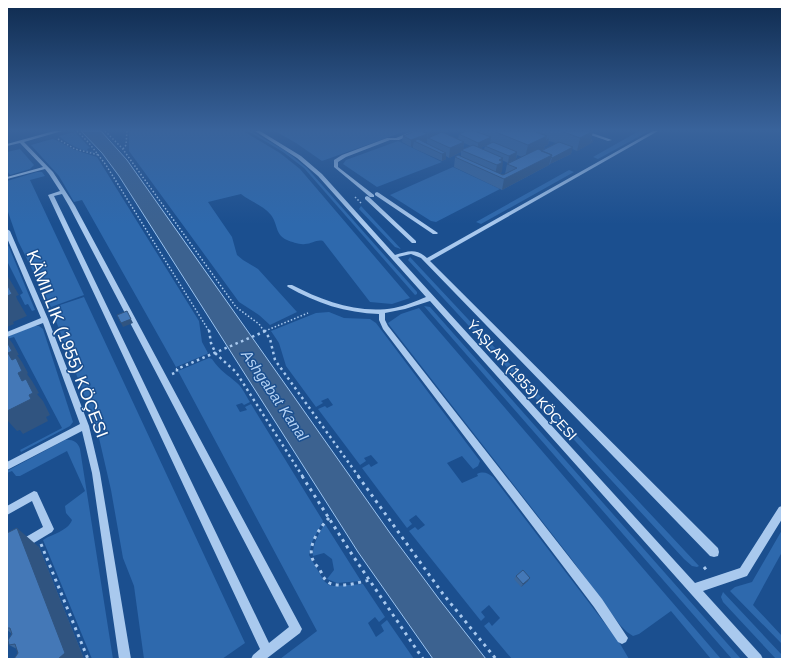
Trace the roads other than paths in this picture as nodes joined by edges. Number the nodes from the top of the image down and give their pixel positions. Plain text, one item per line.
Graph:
1 (39, 162) edge
2 (306, 162) edge
3 (336, 162) edge
4 (601, 162) edge
5 (44, 168) junction
6 (7, 178) edge
7 (63, 192) junction
8 (372, 196) junction
9 (7, 230) edge
10 (435, 233) dead end
11 (414, 242) dead end
12 (393, 256) junction
13 (426, 261) junction
14 (290, 286) dead end
15 (430, 298) junction
16 (382, 312) junction
17 (45, 319) junction
18 (7, 335) edge
19 (85, 426) junction
20 (7, 466) edge
21 (782, 510) edge
22 (7, 511) edge
23 (714, 552) dead end
24 (7, 554) edge
25 (693, 589) junction
26 (622, 638) dead end
27 (267, 651) junction
28 (125, 659) edge
29 (257, 659) edge
30 (757, 659) edge

1 - 5 street
2 - 12 street, ÝAŞLAR (1953) KÖÇESI
3 - 8 street
4 - 13 street
5 - 6 street
5 - 7 street
7 - 27 street
7 - 27 street
8 - 10 street
8 - 11 street
9 - 17 street, KÄMILLIK (1955) KÖÇESI
12 - 13 street
12 - 15 street, ÝAŞLAR (1953) KÖÇESI
13 - 23 street
14 - 16 street
15 - 16 street
15 - 25 street, ÝAŞLAR (1953) KÖÇESI
16 - 26 street
17 - 18 street
17 - 19 street, KÄMILLIK (1955) KÖÇESI
19 - 20 street
19 - 28 street, KÄMILLIK (1955) KÖÇESI
21 - 25 street
22 - 24 street
25 - 30 street, ÝAŞLAR (1953) KÖÇESI
27 - 29 street

